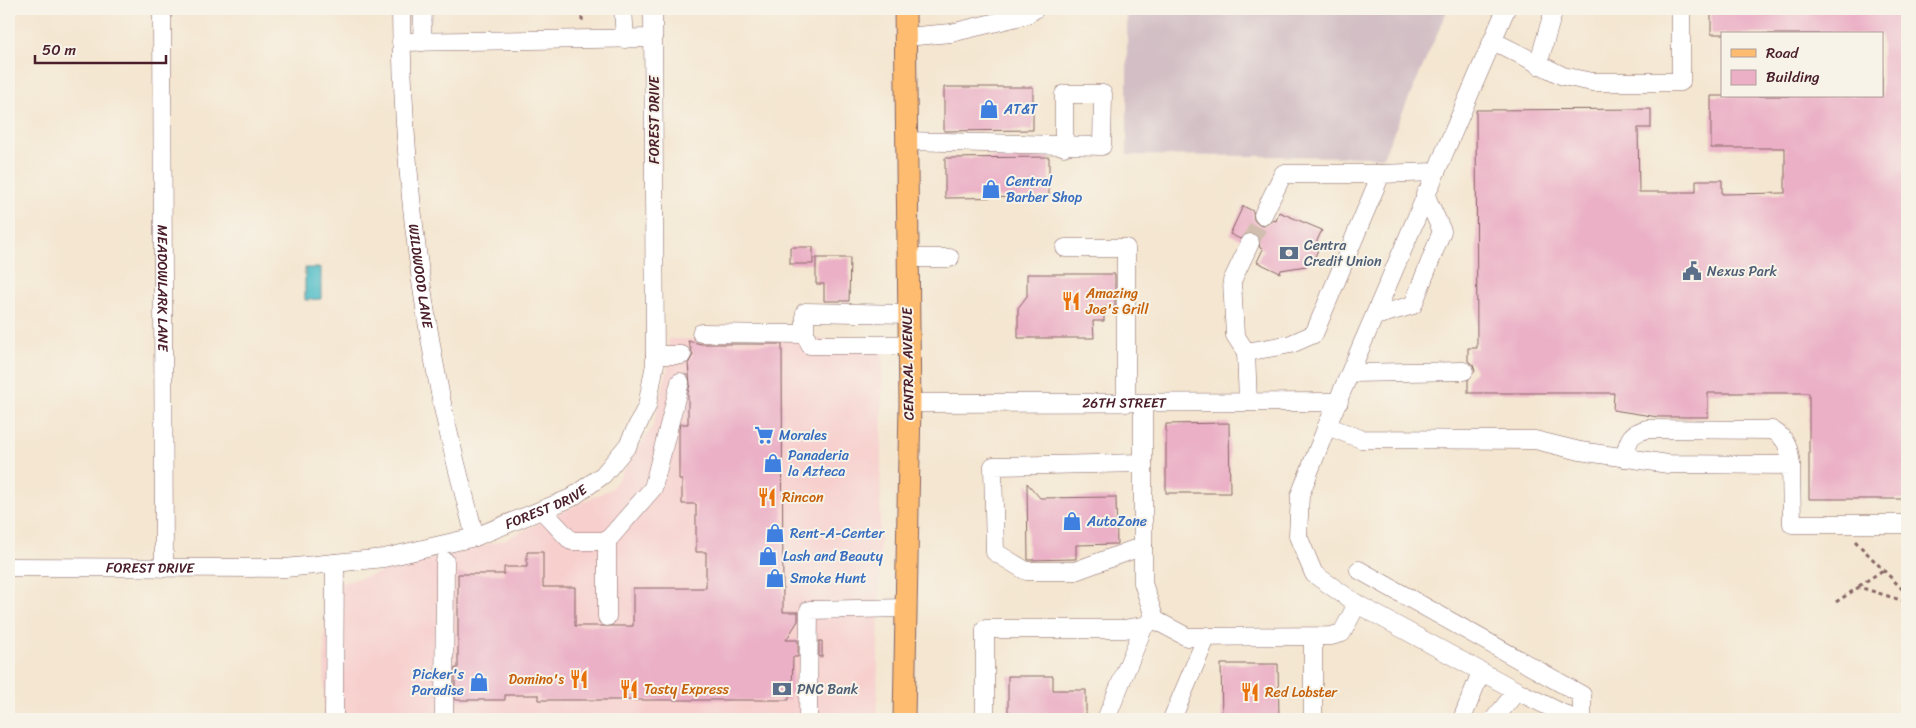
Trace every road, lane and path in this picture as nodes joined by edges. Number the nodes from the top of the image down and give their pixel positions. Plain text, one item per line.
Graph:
1 (162, 9) edge
2 (401, 9) edge
3 (423, 9) edge
4 (582, 9) edge
5 (624, 9) edge
6 (653, 9) edge
7 (905, 9) edge
8 (1035, 9) edge
9 (1506, 9) edge
10 (1554, 9) edge
11 (1681, 9) edge
12 (582, 24) dead end
13 (905, 37) junction
14 (654, 38) junction
15 (625, 39) junction
16 (1493, 41) junction
17 (402, 42) junction
18 (422, 42) junction
19 (1538, 65) junction
20 (906, 142) junction
21 (1064, 147) dead end
22 (1435, 172) junction
23 (1381, 174) junction
24 (1425, 194) junction
25 (1263, 215) tunnel mouth
26 (1250, 243) tunnel mouth
27 (1065, 248) dead end
28 (907, 258) junction
29 (950, 258) dead end
30 (908, 314) junction
31 (1375, 316) junction
32 (701, 333) dead end
33 (805, 334) junction
34 (909, 345) junction
35 (1246, 352) junction
36 (655, 355) junction
37 (682, 355) dead end
38 (1464, 371) dead end
39 (1351, 372) junction
40 (680, 382) dead end
41 (1248, 402) junction
42 (1339, 402) junction
43 (910, 403) junction
44 (1135, 403) junction
45 (1327, 426) junction
46 (1624, 458) junction
47 (1143, 463) junction
48 (1791, 465) junction
49 (542, 510) junction
50 (1907, 524) edge
51 (475, 537) junction
52 (1854, 540) dead end
53 (607, 541) junction
54 (1143, 546) junction
55 (445, 561) dead end
56 (335, 563) junction
57 (9, 567) edge
58 (164, 568) junction
59 (1359, 570) dead end
60 (1883, 570) junction
61 (1859, 587) junction
62 (1907, 594) edge
63 (1836, 602) dead end
64 (1907, 602) edge
65 (1357, 604) junction
66 (906, 608) junction
67 (607, 617) dead end
68 (1150, 623) junction
69 (1207, 636) junction
70 (1313, 637) junction
71 (1481, 672) junction
72 (1517, 691) junction
73 (334, 719) edge
74 (444, 719) edge
75 (808, 719) edge
76 (904, 719) edge
77 (985, 719) edge
78 (1106, 719) edge
79 (1172, 719) edge
80 (1313, 719) edge
81 (1462, 719) edge
82 (1494, 719) edge
83 (1574, 719) edge
84 (1582, 719) edge

1 - 58 street, MEADOWLARK LANE
2 - 17 street, WILDWOOD LANE
3 - 18 street
4 - 12 path
5 - 15 street
6 - 14 street, FOREST DRIVE
7 - 13 main road, CENTRAL AVENUE
8 - 13 street
9 - 16 street
10 - 19 street
11 - 19 street
13 - 20 main road, CENTRAL AVENUE
14 - 15 street
14 - 36 street, FOREST DRIVE
15 - 18 street
16 - 19 street
16 - 22 street
17 - 18 street
17 - 51 street, WILDWOOD LANE
20 - 21 street
20 - 28 main road, CENTRAL AVENUE
22 - 23 street
22 - 24 street
23 - 25 street
23 - 35 street
24 - 31 street
24 - 31 street
26 - 35 street
27 - 44 street
28 - 29 street
28 - 30 main road, CENTRAL AVENUE
30 - 33 street
30 - 34 main road, CENTRAL AVENUE
31 - 39 street
32 - 33 street
33 - 34 street
34 - 43 main road, CENTRAL AVENUE
35 - 41 street
36 - 37 street
36 - 49 street, FOREST DRIVE
38 - 39 street
39 - 42 street
40 - 53 street
41 - 42 street, 26TH STREET
41 - 44 street, 26TH STREET
42 - 45 street
43 - 44 street, 26TH STREET
43 - 66 main road, CENTRAL AVENUE
44 - 47 street
45 - 46 street
45 - 65 street
46 - 48 street
46 - 48 street
47 - 54 street
47 - 54 street
48 - 50 street
49 - 51 street, FOREST DRIVE
49 - 53 street
51 - 56 street, FOREST DRIVE
52 - 60 path
53 - 67 street
54 - 68 street
55 - 74 street
56 - 58 street, FOREST DRIVE
56 - 73 street
57 - 58 street, FOREST DRIVE
59 - 84 street
60 - 61 path
60 - 62 path
61 - 63 path
61 - 64 path
65 - 70 street
65 - 71 street
66 - 75 street
66 - 76 main road, CENTRAL AVENUE
68 - 69 street
68 - 77 street
68 - 78 street
69 - 70 street
69 - 79 street
70 - 80 street
71 - 72 street
71 - 81 street
72 - 82 street
72 - 83 street

